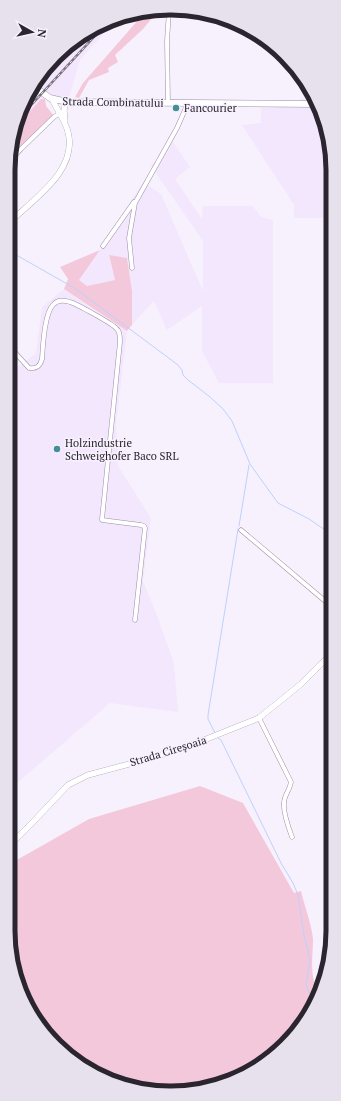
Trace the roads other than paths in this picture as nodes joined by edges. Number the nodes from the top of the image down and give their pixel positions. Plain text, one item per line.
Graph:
1 (169, 15) edge
2 (38, 89) edge
3 (52, 99) junction
4 (66, 102) junction
5 (168, 103) junction
6 (188, 103) junction
7 (311, 104) edge
8 (60, 113) junction
9 (65, 123) junction
10 (15, 155) edge
11 (137, 197) junction
12 (15, 217) edge
13 (103, 246) dead end
14 (132, 268) dead end
15 (15, 353) edge
16 (241, 530) dead end
17 (326, 602) edge
18 (135, 620) dead end
19 (326, 659) edge
20 (259, 718) junction
21 (292, 836) dead end
22 (15, 840) edge

1 - 5 street
2 - 3 main road, Strada Combinatului
3 - 4 main road, Strada Combinatului
3 - 8 street, Strada Combinatului
4 - 5 main road, Strada Combinatului
4 - 9 street
5 - 6 main road, Strada Combinatului
6 - 7 main road, Strada Combinatului
6 - 11 street
8 - 9 street, Strada Combinatului
8 - 10 street
9 - 12 street, Strada Combinatului
11 - 13 street
11 - 14 street
15 - 18 street
16 - 17 street
19 - 20 street, Strada Cireșoaia
20 - 21 street
20 - 22 street, Strada Cireșoaia

